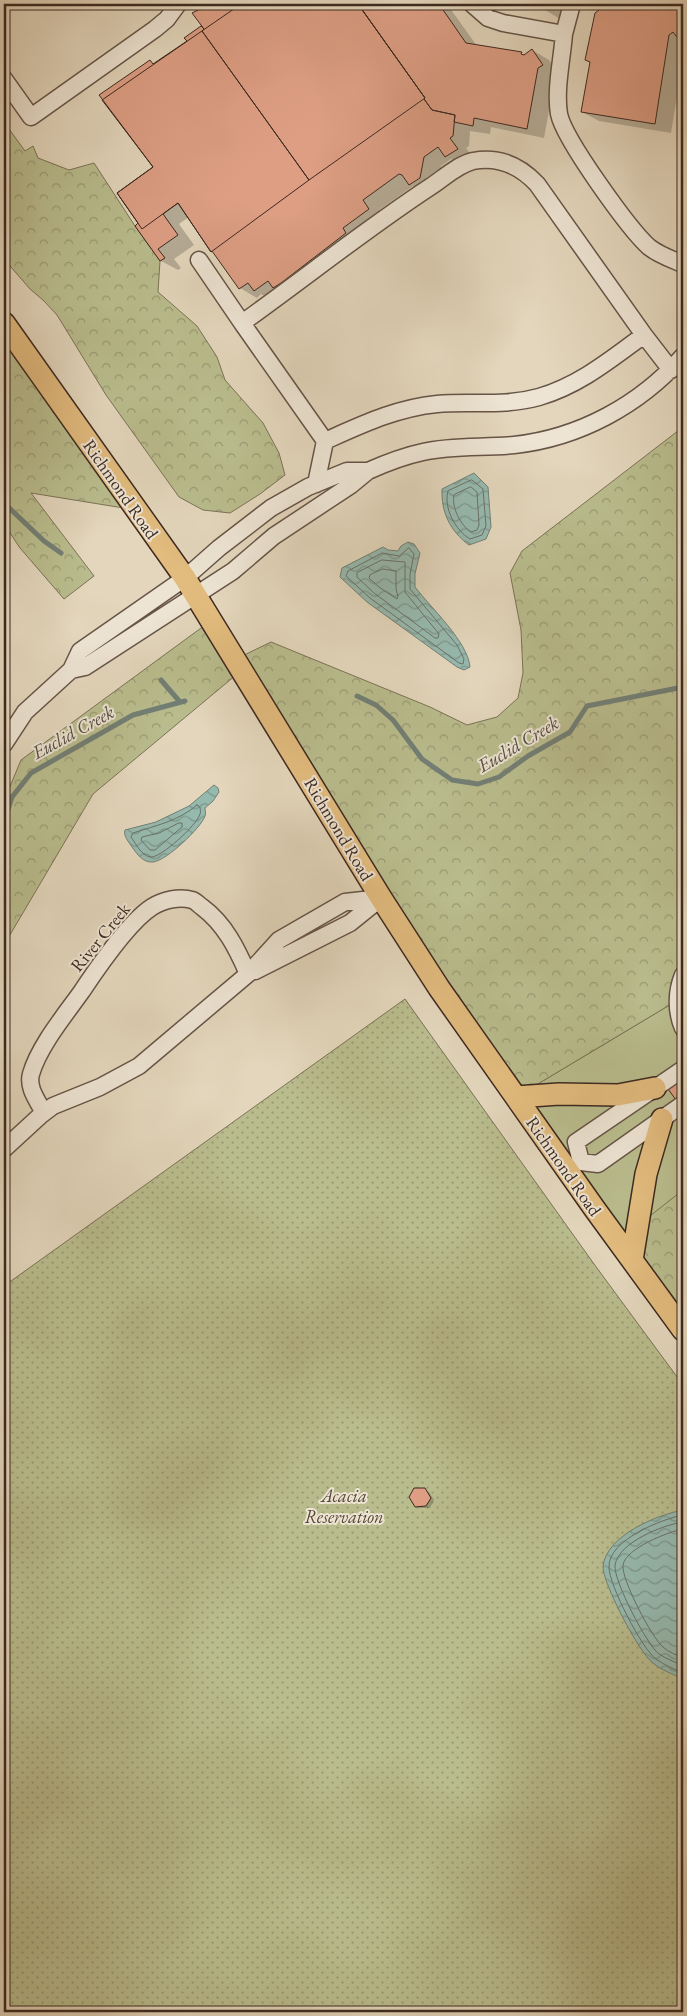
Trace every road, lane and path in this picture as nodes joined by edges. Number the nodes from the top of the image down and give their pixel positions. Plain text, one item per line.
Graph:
1 (178, 4) edge
2 (472, 4) edge
3 (572, 4) edge
4 (564, 34) junction
5 (4, 79) edge
6 (199, 260) dead end
7 (683, 264) edge
8 (4, 323) edge
9 (242, 323) junction
10 (644, 335) junction
11 (683, 356) edge
12 (671, 370) junction
13 (325, 441) junction
14 (368, 471) junction
15 (316, 484) junction
16 (190, 586) junction
17 (4, 744) edge
18 (381, 898) junction
19 (248, 974) junction
20 (683, 975) edge
21 (683, 1028) edge
22 (683, 1069) edge
23 (655, 1088) junction
24 (516, 1097) junction
25 (683, 1104) edge
26 (44, 1113) junction
27 (662, 1119) junction
28 (4, 1149) edge
29 (632, 1260) junction
30 (683, 1330) edge

1 - 5 street
2 - 4 street
3 - 4 street
4 - 7 street
6 - 9 street
8 - 16 main road, Richmond Road
9 - 10 street
9 - 13 street
10 - 12 street
10 - 13 street
11 - 12 street
12 - 14 street
13 - 15 street
14 - 15 street
14 - 16 street
15 - 16 street
16 - 17 street
16 - 18 main road, Richmond Road
18 - 19 street
18 - 24 main road, Richmond Road
19 - 26 street
19 - 26 street, River Creek
20 - 21 street
22 - 23 street
23 - 24 main road
23 - 27 street
24 - 29 main road, Richmond Road
25 - 27 street
26 - 28 street
27 - 29 main road
29 - 30 main road, Richmond Road

